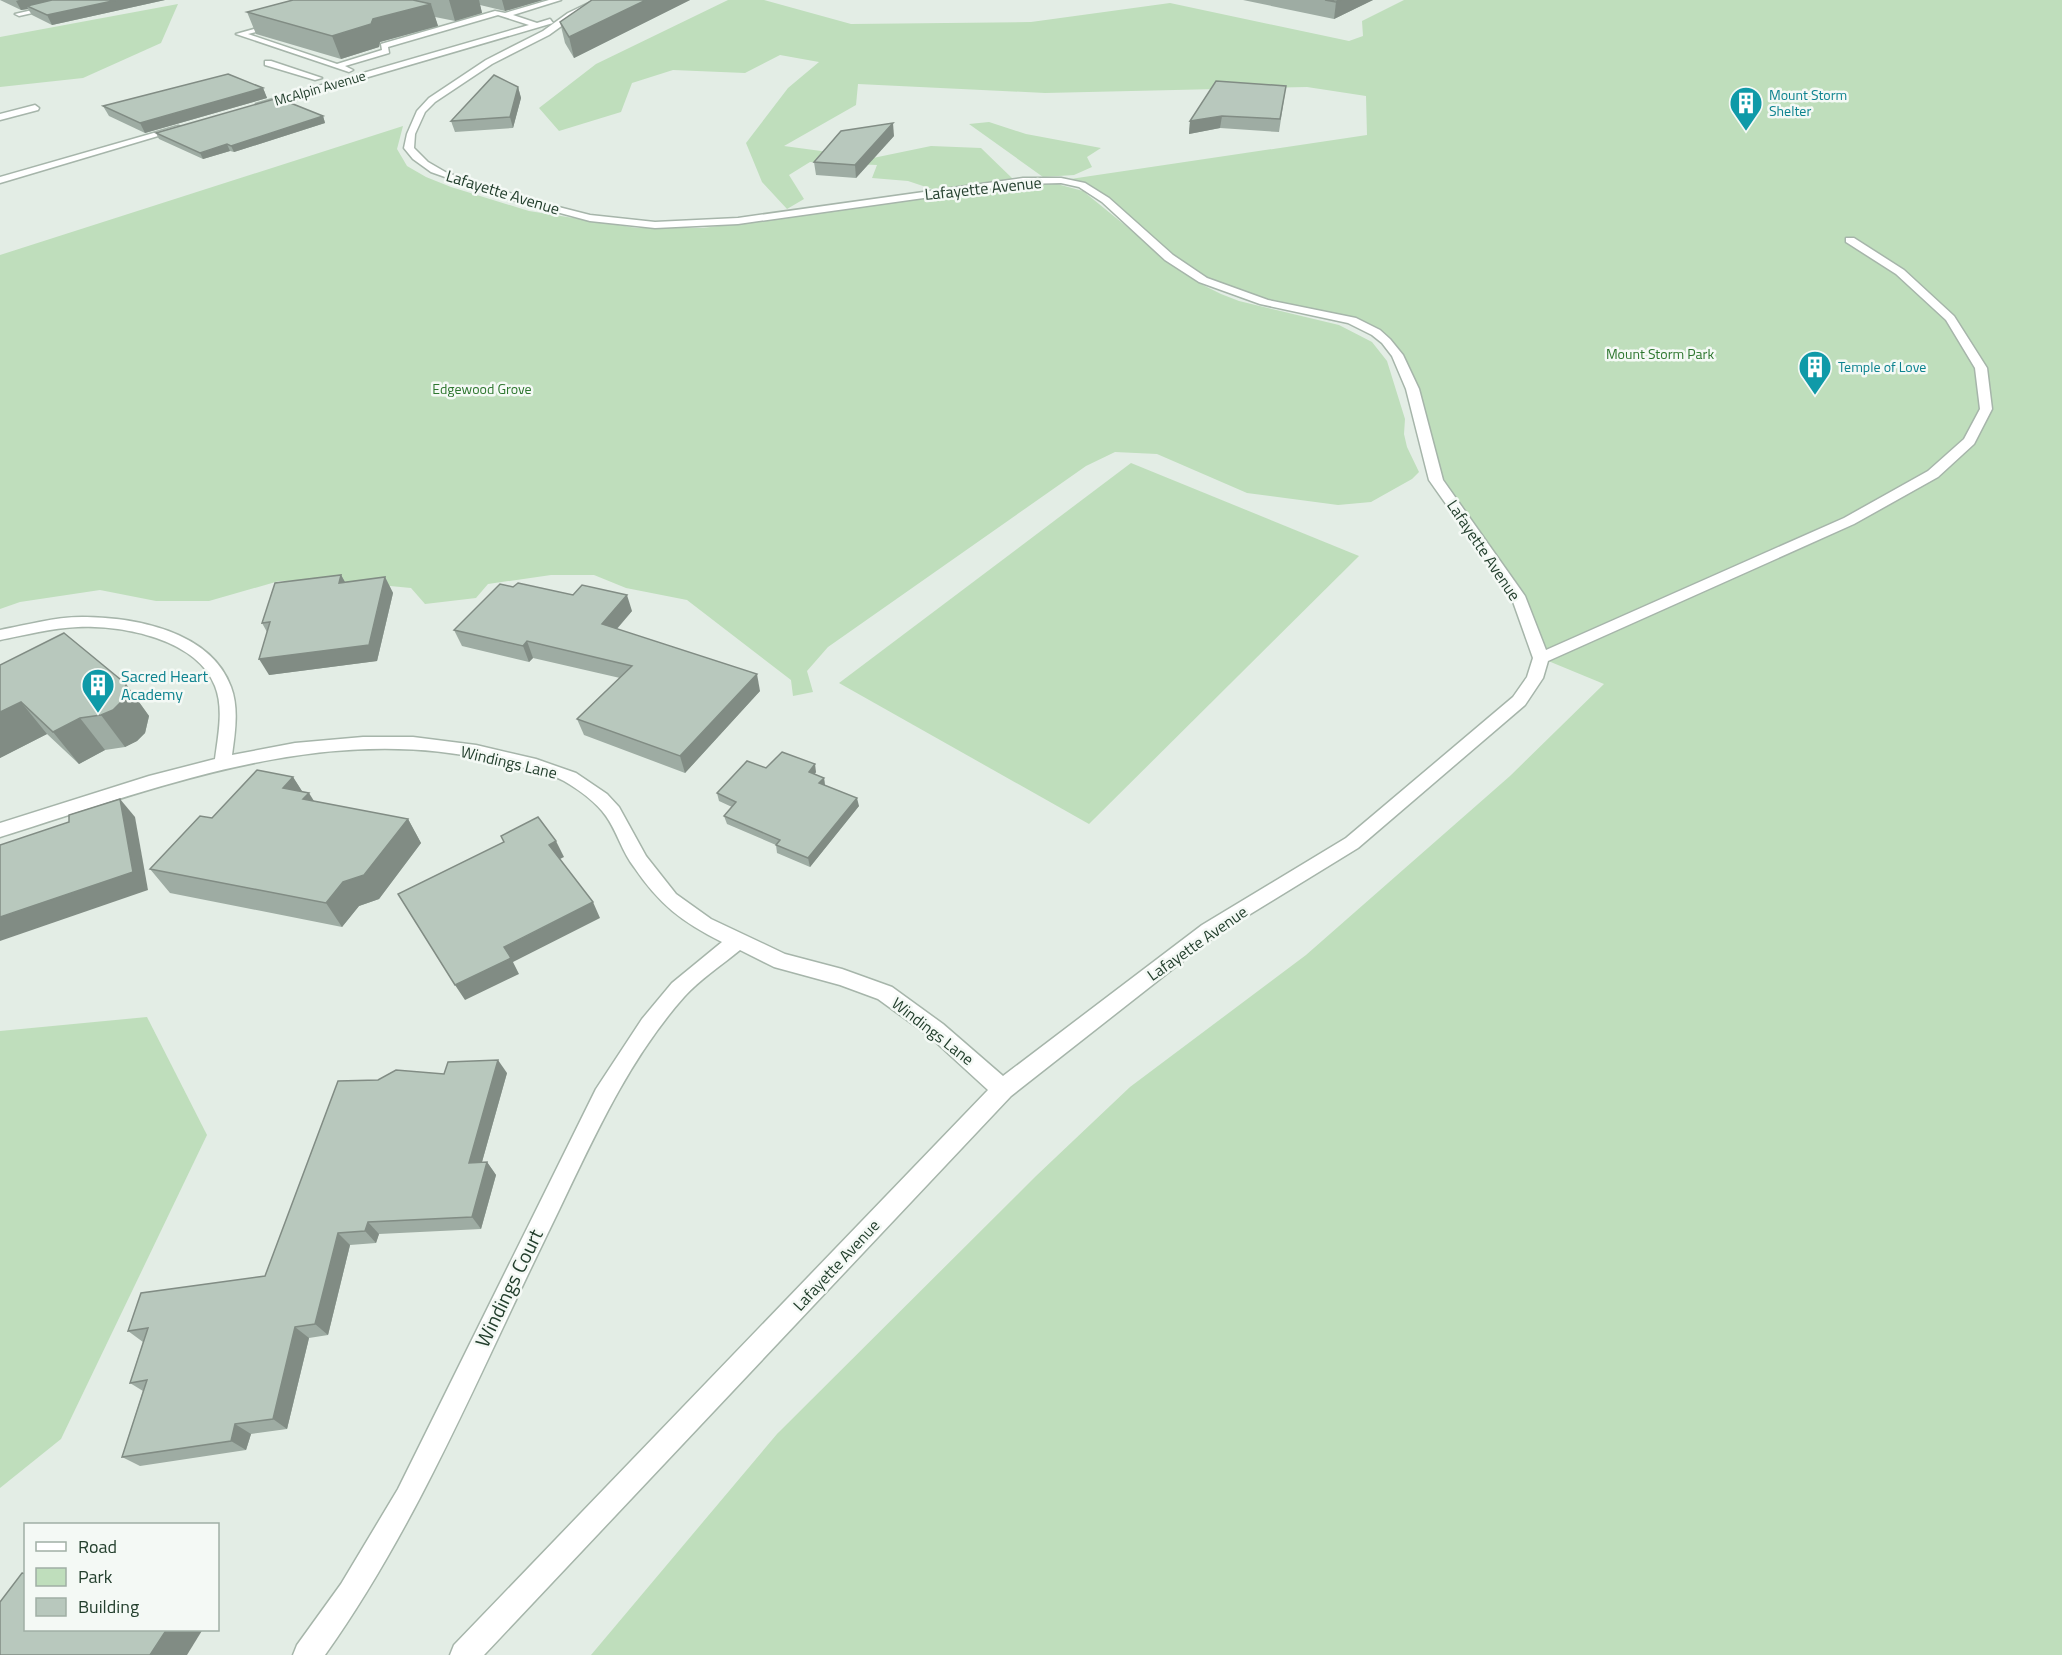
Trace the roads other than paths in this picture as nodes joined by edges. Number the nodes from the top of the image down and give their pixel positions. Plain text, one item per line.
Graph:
1 (86, 0) edge
2 (529, 0) edge
3 (557, 0) edge
4 (601, 0) edge
5 (543, 4) junction
6 (479, 7) dead end
7 (19, 14) dead end
8 (501, 14) junction
9 (571, 15) junction
10 (435, 21) dead end
11 (284, 22) edge
12 (537, 25) junction
13 (456, 26) junction
14 (321, 61) junction
15 (268, 63) dead end
16 (337, 66) junction
17 (290, 70) junction
18 (366, 75) junction
19 (318, 78) dead end
20 (35, 108) dead end
21 (252, 108) edge
22 (0, 117) edge
23 (194, 124) edge
24 (0, 180) edge
25 (1850, 240) dead end
26 (0, 635) edge
27 (1541, 658) junction
28 (223, 763) junction
29 (0, 830) edge
30 (737, 941) junction
31 (1003, 1089) junction
32 (307, 1655) edge
33 (464, 1655) edge

1 - 7 street
2 - 5 street
3 - 5 street
4 - 9 street, Lafayette Avenue
5 - 8 street
6 - 8 street
8 - 12 street
8 - 13 street
9 - 12 street, McAlpin Avenue
9 - 27 street, Lafayette Avenue
10 - 13 street
11 - 14 street
12 - 18 street, McAlpin Avenue
13 - 16 street
14 - 16 street
14 - 17 street
15 - 17 street
16 - 18 street
17 - 19 street
18 - 21 street, McAlpin Avenue
20 - 22 street
23 - 24 street
25 - 27 street
26 - 28 street
27 - 31 street, Lafayette Avenue
28 - 29 street, Windings Lane
28 - 30 street, Windings Lane
30 - 31 street, Windings Lane
30 - 32 street, Windings Court
31 - 33 street, Lafayette Avenue

